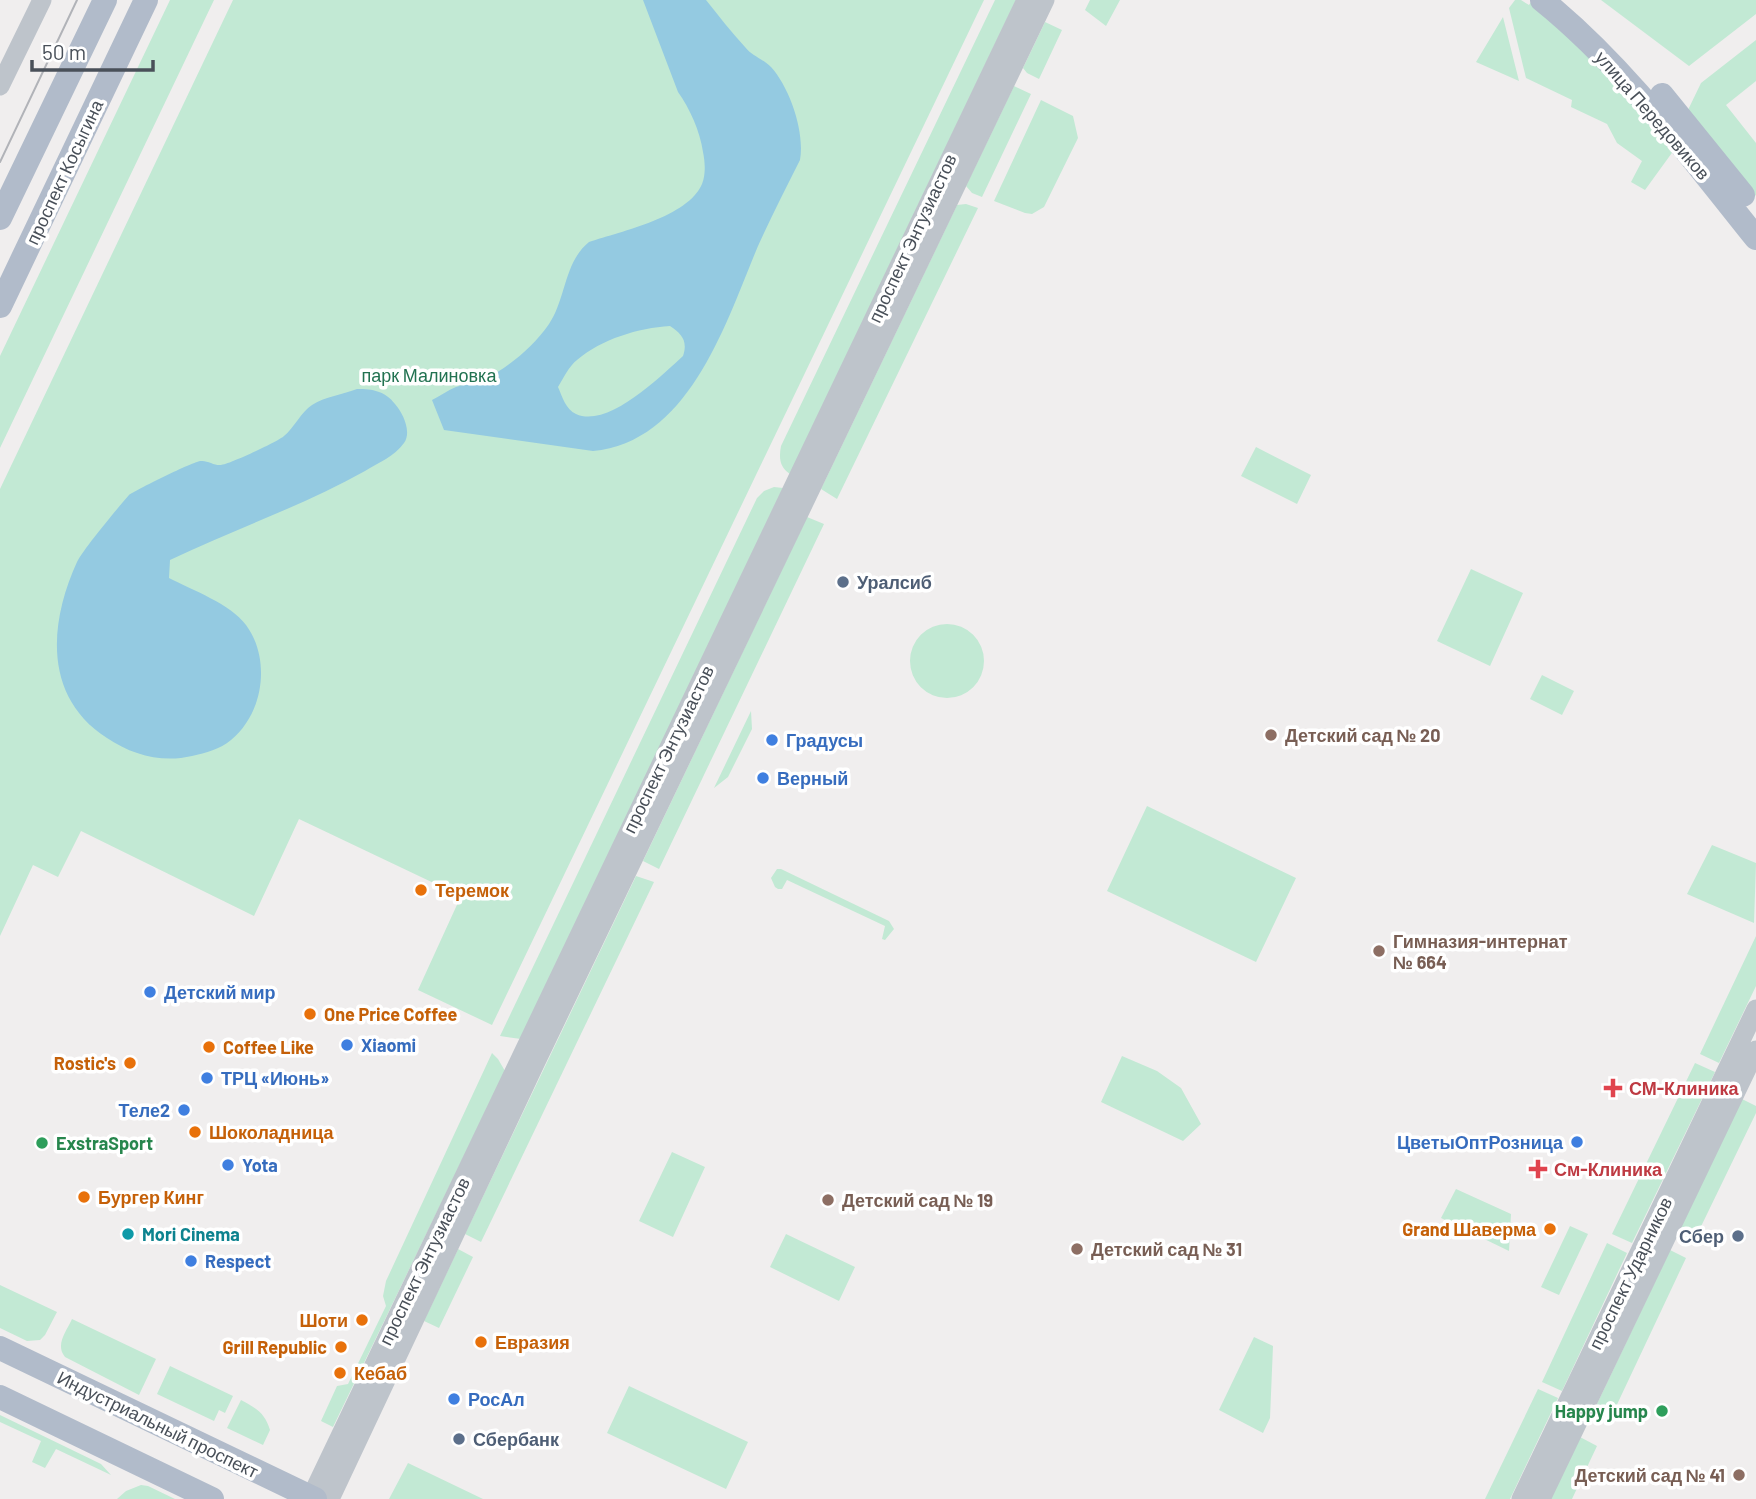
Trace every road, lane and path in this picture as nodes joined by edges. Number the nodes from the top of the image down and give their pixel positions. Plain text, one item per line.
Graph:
1 (42, 0) edge
2 (105, 0) edge
3 (146, 0) edge
4 (1026, 0) edge
5 (1045, 0) edge
6 (1542, 0) edge
7 (1568, 0) edge
8 (0, 86) edge
9 (1756, 211) edge
10 (0, 218) edge
11 (1756, 238) edge
12 (0, 306) edge
13 (1756, 1009) edge
14 (1756, 1050) edge
15 (1734, 1075) junction
16 (0, 1348) edge
17 (0, 1397) edge
18 (212, 1499) edge
19 (316, 1499) edge
20 (1521, 1499) edge
21 (1541, 1499) edge

1 - 8 street
2 - 10 main road, проспект Косыгина
3 - 12 main road, проспект Косыгина
4 - 19 street, проспект Энтузиастов
5 - 19 street, проспект Энтузиастов
6 - 11 main road, улица Передовиков
7 - 9 main road, улица Передовиков
13 - 15 street, проспект Ударников
14 - 15 street, проспект Ударников
15 - 20 street, проспект Ударников
15 - 21 street, проспект Ударников
16 - 19 main road, Индустриальный проспект
17 - 18 main road

